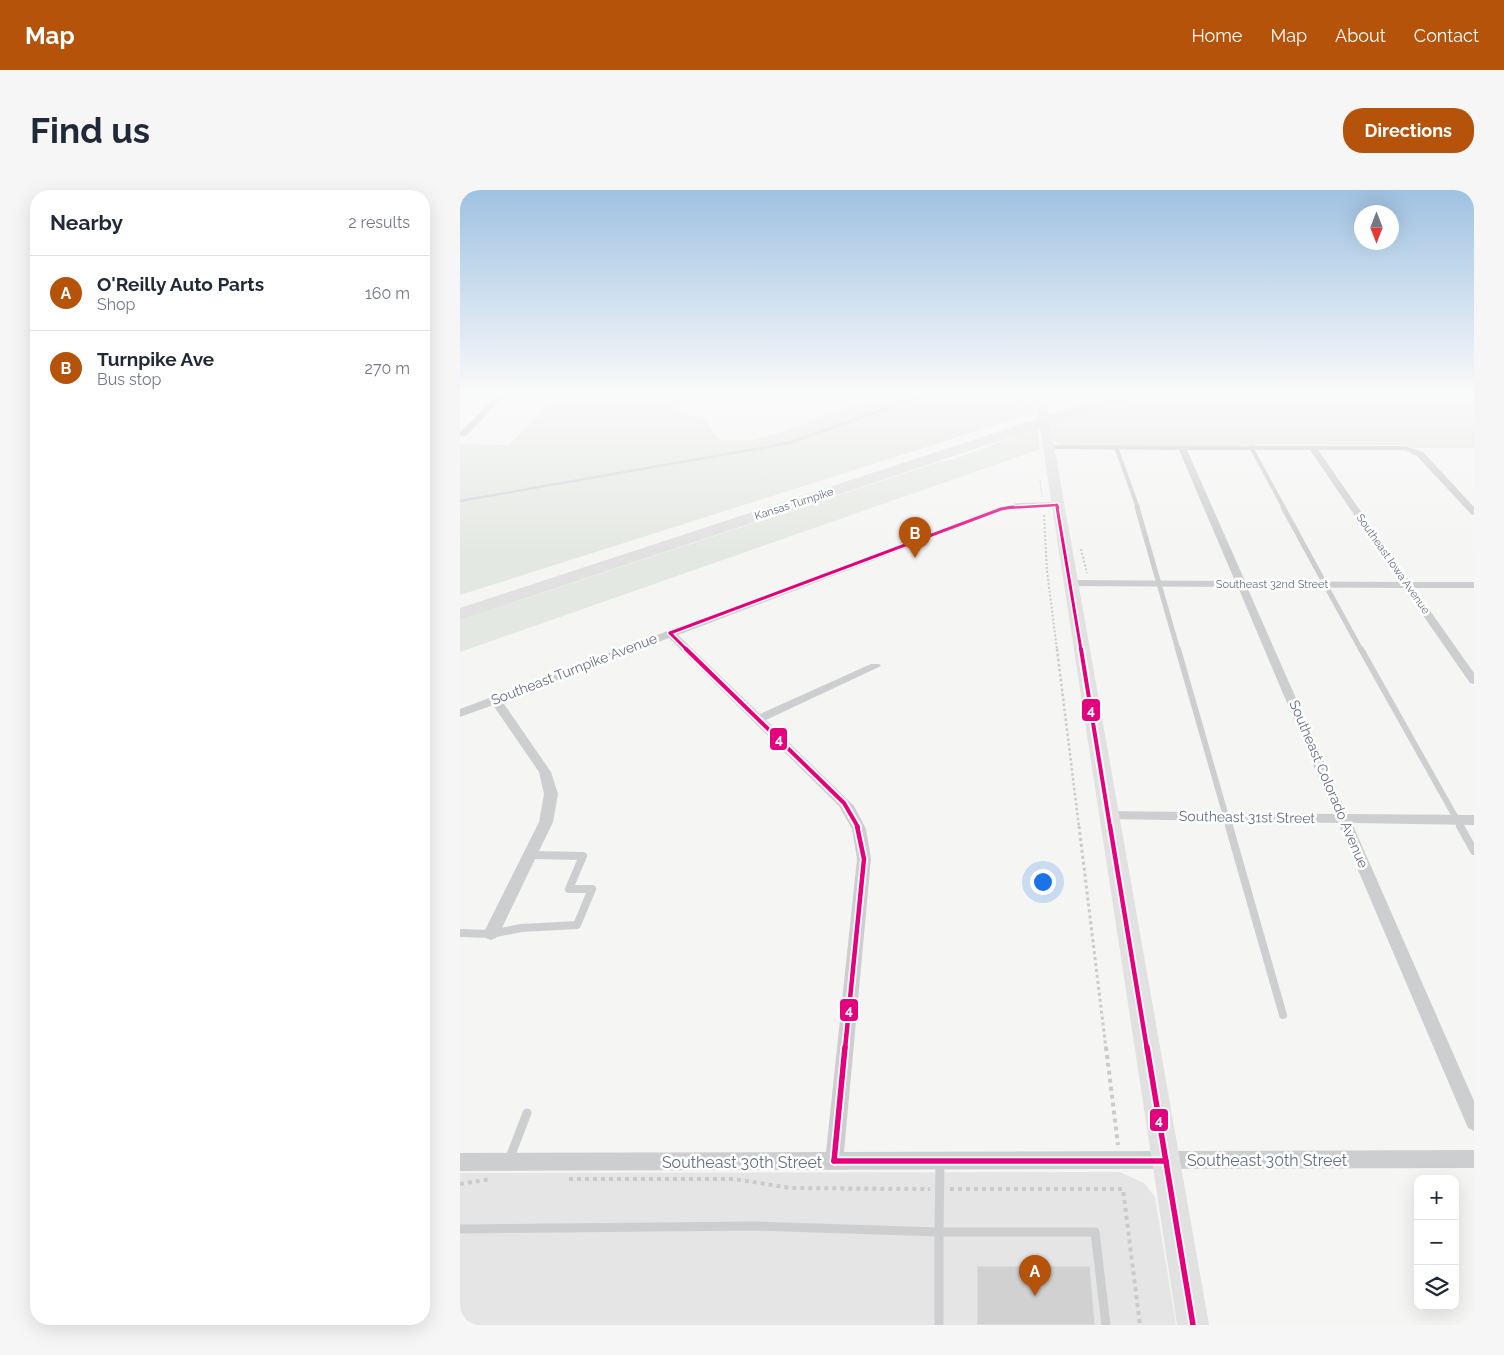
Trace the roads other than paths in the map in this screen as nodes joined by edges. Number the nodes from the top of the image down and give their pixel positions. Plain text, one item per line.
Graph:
1 (952, 447) edge
2 (956, 447) edge
3 (1048, 447) joint
4 (1116, 447) junction
5 (1182, 447) junction
6 (1251, 447) junction
7 (1312, 447) junction
8 (1050, 505) junction
9 (1474, 512) edge
10 (1070, 583) junction
11 (1158, 583) junction
12 (1242, 584) junction
13 (1325, 585) junction
14 (1408, 585) junction
15 (1474, 585) edge
16 (460, 602) edge
17 (460, 614) edge
18 (670, 633) junction
19 (875, 666) dead end
20 (1474, 681) edge
21 (495, 699) junction
22 (460, 713) edge
23 (758, 719) junction
24 (1110, 816) junction
25 (1226, 816) junction
26 (1344, 819) junction
27 (1457, 820) junction
28 (1474, 820) edge
29 (1474, 851) edge
30 (529, 855) junction
31 (460, 933) edge
32 (491, 934) junction
33 (1282, 1015) dead end
34 (527, 1112) dead end
35 (1474, 1122) edge
36 (1474, 1159) edge
37 (1166, 1160) junction
38 (834, 1161) junction
39 (940, 1161) junction
40 (460, 1162) edge
41 (508, 1162) junction
42 (460, 1229) edge
43 (939, 1232) junction
44 (939, 1325) edge
45 (1106, 1325) edge
46 (1193, 1325) edge

1 - 16 highway, Kansas Turnpike
2 - 17 highway, Kansas Turnpike
3 - 4 street
3 - 8 main road
4 - 5 street
4 - 11 lane
5 - 6 street
5 - 12 street, Southeast Colorado Avenue
6 - 7 street
6 - 13 lane
7 - 9 street
7 - 14 street, Southeast Iowa Avenue
8 - 10 main road
8 - 18 street, Southeast Turnpike Avenue
10 - 11 street, Southeast 32nd Street
10 - 24 main road
11 - 12 street, Southeast 32nd Street
11 - 25 lane
12 - 13 street, Southeast 32nd Street
12 - 26 street, Southeast Colorado Avenue
13 - 14 street, Southeast 32nd Street
13 - 27 lane
14 - 15 street, Southeast 32nd Street
14 - 20 street, Southeast Iowa Avenue
18 - 21 street, Southeast Turnpike Avenue
18 - 23 street
19 - 23 street
21 - 22 street, Southeast Turnpike Avenue
21 - 30 street
23 - 38 street
24 - 25 street, Southeast 31st Street
24 - 37 main road
25 - 26 street, Southeast 31st Street
25 - 33 lane
26 - 27 street, Southeast 31st Street
26 - 35 street, Southeast Colorado Avenue
27 - 28 street, Southeast 31st Street
27 - 29 lane
30 - 32 street
30 - 32 lane
31 - 32 lane
34 - 41 lane
36 - 37 street, Southeast 30th Street
37 - 39 street, Southeast 30th Street
37 - 46 main road
38 - 39 street, Southeast 30th Street
38 - 41 street, Southeast 30th Street
39 - 43 lane
40 - 41 street, Southeast 30th Street
42 - 43 lane
43 - 44 lane
43 - 45 lane

